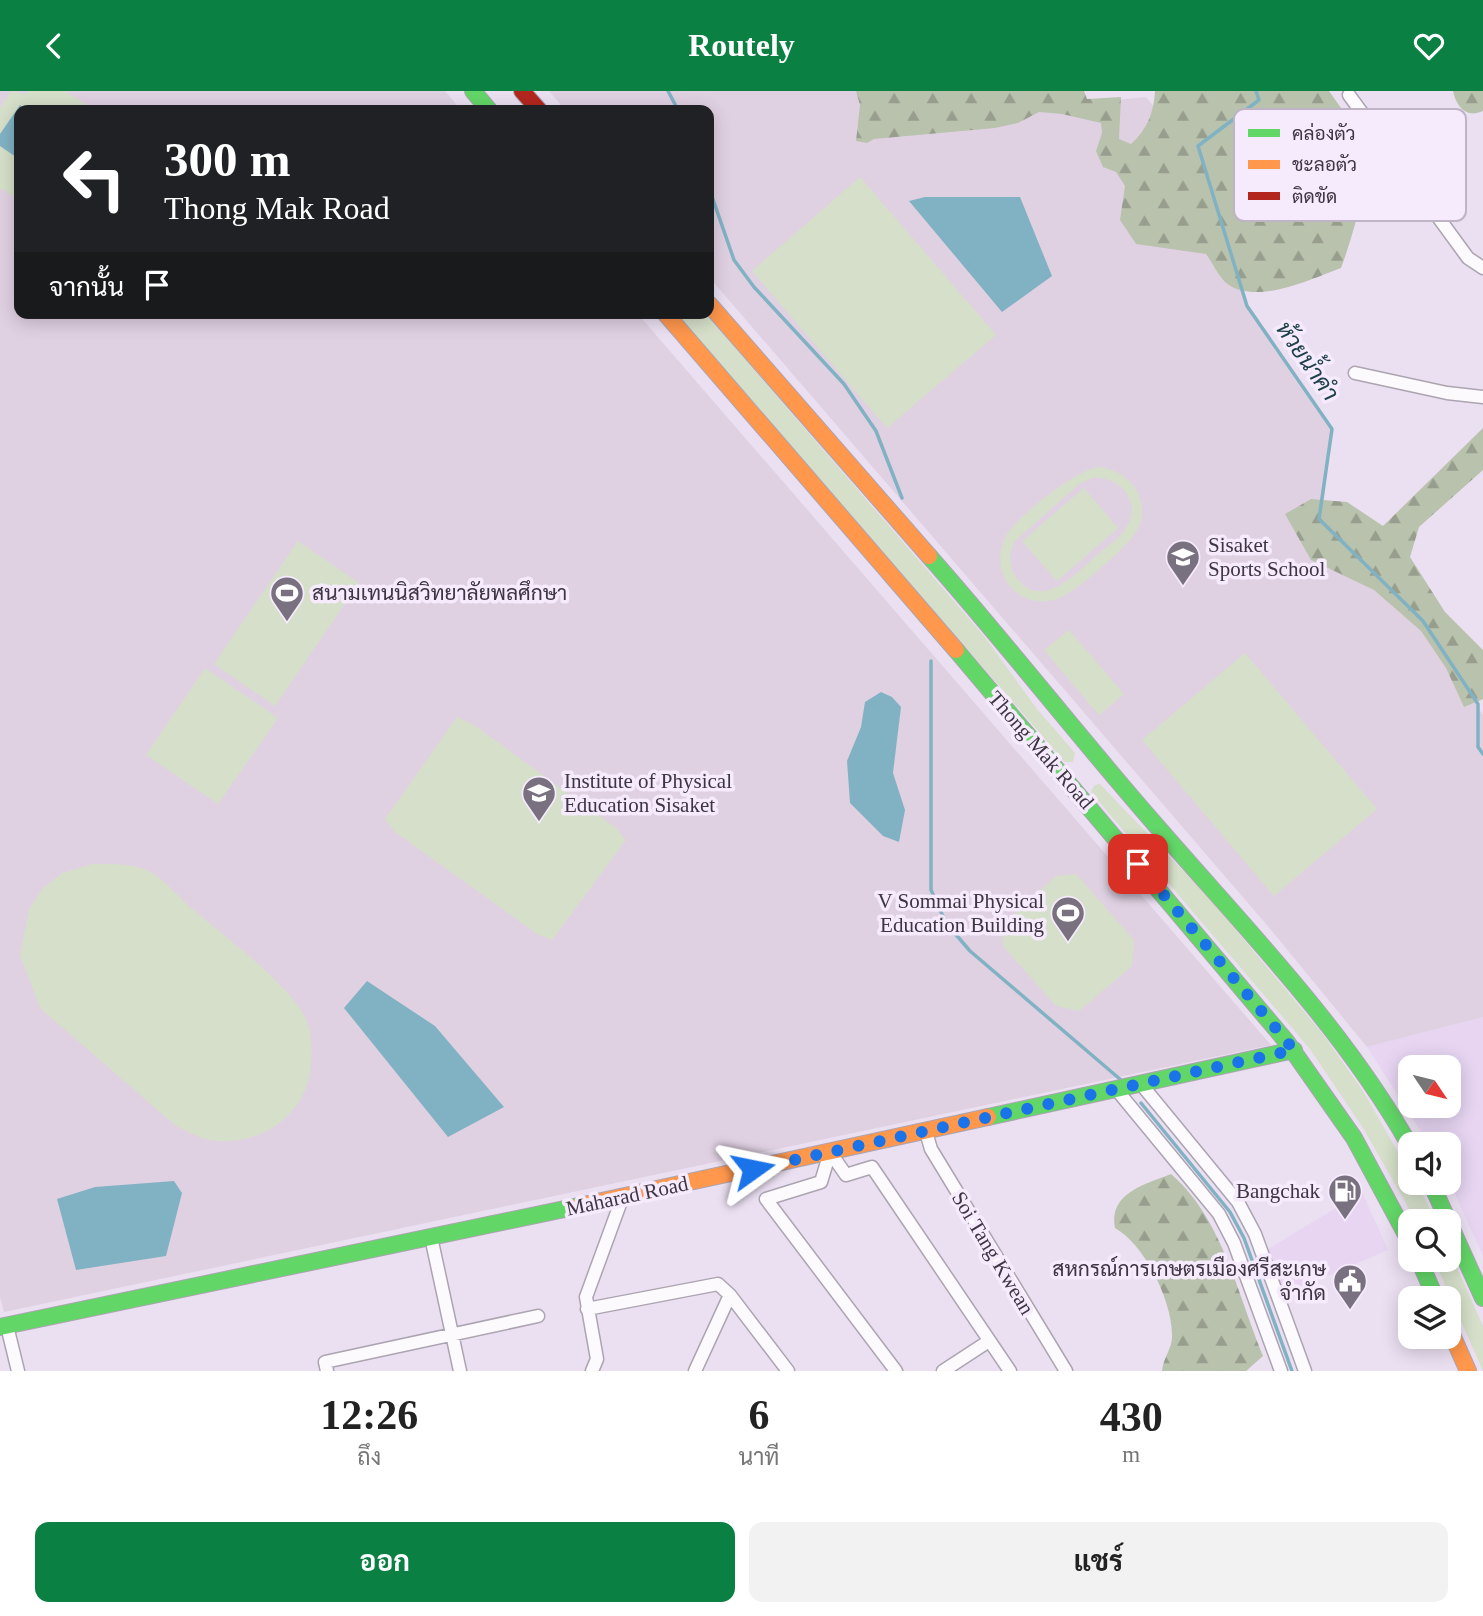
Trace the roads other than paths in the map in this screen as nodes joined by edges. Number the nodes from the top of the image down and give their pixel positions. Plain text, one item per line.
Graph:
1 (473, 91) edge
2 (522, 91) edge
3 (1349, 95) dead end
4 (485, 105) edge
5 (535, 105) edge
6 (1359, 109) edge
7 (1441, 221) edge
8 (1483, 268) edge
9 (714, 310) edge
10 (670, 319) edge
11 (1355, 373) dead end
12 (1483, 397) edge
13 (1082, 769) junction
14 (1294, 1050) junction
15 (1141, 1084) junction
16 (1116, 1089) junction
17 (926, 1132) junction
18 (1402, 1132) edge
19 (830, 1152) junction
20 (1437, 1195) edge
21 (623, 1196) junction
22 (1398, 1215) edge
23 (431, 1237) junction
24 (730, 1295) junction
25 (1483, 1298) edge
26 (587, 1309) junction
27 (538, 1316) dead end
28 (4, 1326) edge
29 (452, 1335) junction
30 (989, 1341) junction
31 (1458, 1349) edge
32 (18, 1371) edge
33 (327, 1371) edge
34 (460, 1371) edge
35 (592, 1371) edge
36 (695, 1371) edge
37 (788, 1371) edge
38 (896, 1371) edge
39 (943, 1371) edge
40 (1010, 1371) edge
41 (1066, 1371) edge
42 (1281, 1371) edge
43 (1305, 1371) edge
44 (1468, 1371) edge

1 - 4 main road
2 - 5 main road
3 - 6 street
7 - 8 street
9 - 13 main road, Thong Mak Road
10 - 13 main road, Thong Mak Road
11 - 12 street
13 - 14 main road, Thong Mak Road
13 - 18 main road, Thong Mak Road
14 - 15 main road, Maharad Road
14 - 22 main road, Thong Mak Road
15 - 16 main road, Maharad Road
15 - 43 street
16 - 17 main road, Maharad Road
16 - 42 street
17 - 19 main road, Maharad Road
17 - 41 street, Soi Tang Kwean
19 - 21 main road, Maharad Road
19 - 30 street
19 - 38 street
20 - 25 main road
21 - 23 main road, Maharad Road
21 - 26 street
23 - 28 main road, Maharad Road
23 - 29 street
24 - 26 street
24 - 36 street
24 - 37 street
26 - 35 street
27 - 29 street
28 - 32 street
29 - 33 street
29 - 34 street
30 - 39 street
30 - 40 street
31 - 44 main road

